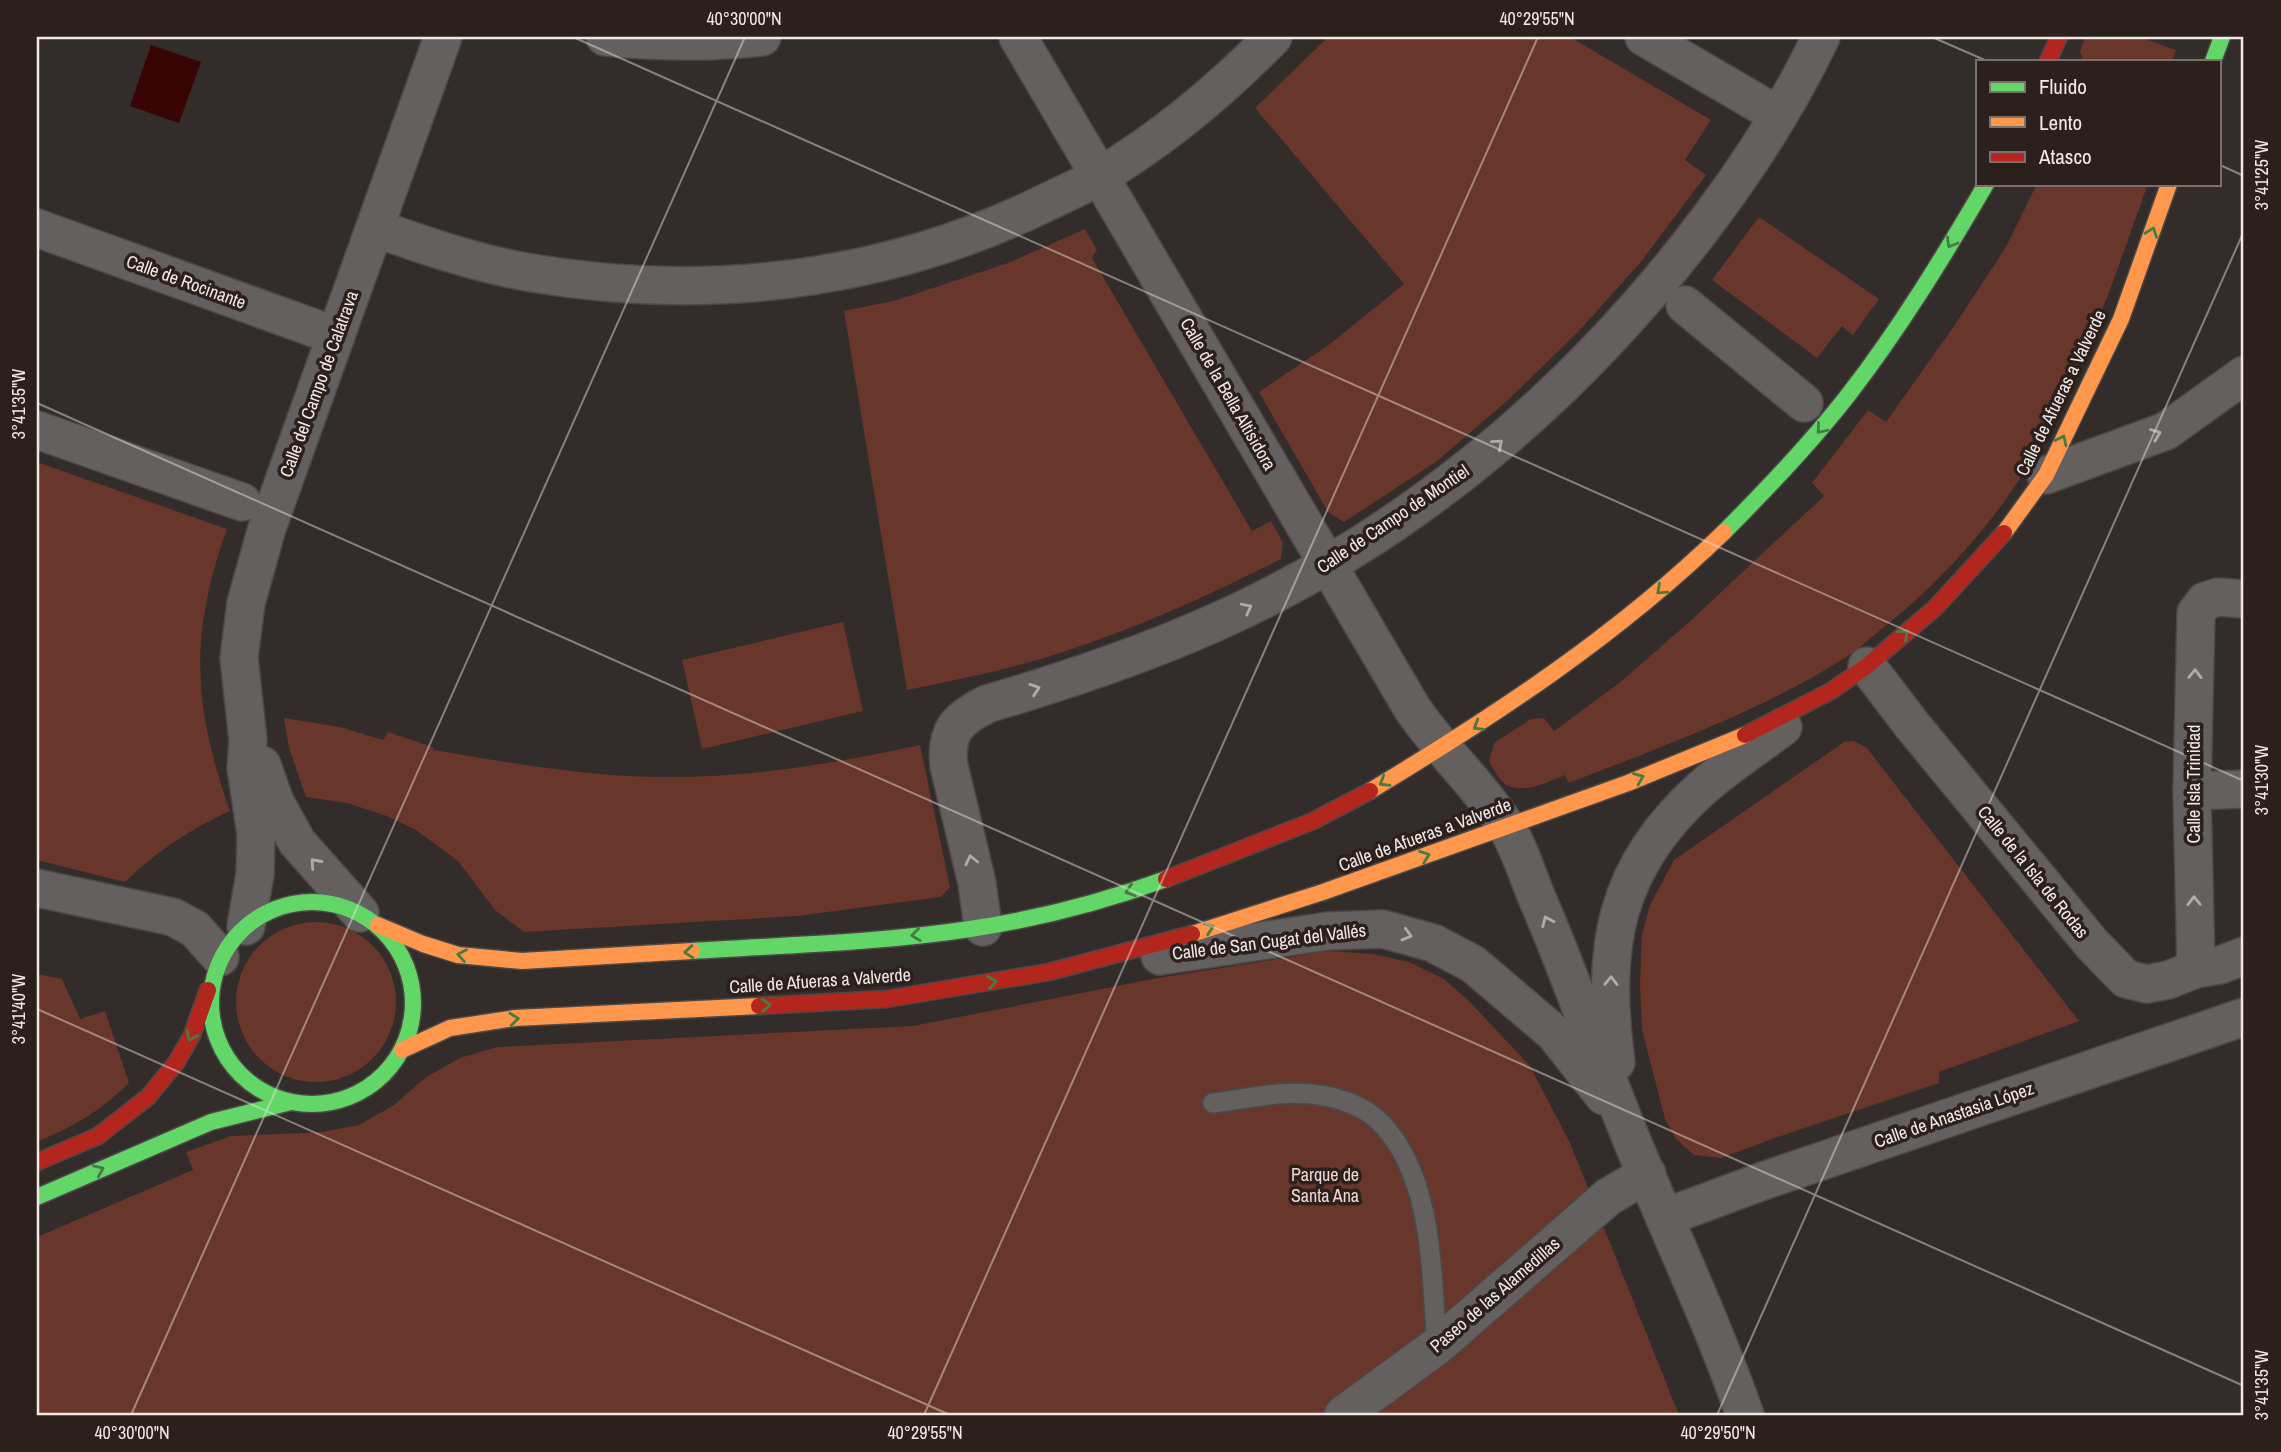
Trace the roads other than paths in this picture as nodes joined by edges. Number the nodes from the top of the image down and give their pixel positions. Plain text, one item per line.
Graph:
1 (443, 37) edge
2 (605, 37) edge
3 (762, 37) edge
4 (1018, 37) edge
5 (1273, 37) edge
6 (1644, 37) edge
7 (1821, 37) edge
8 (2059, 37) edge
9 (2048, 60) edge
10 (1777, 115) junction
11 (1100, 176) junction
12 (1985, 186) edge
13 (2168, 186) edge
14 (37, 228) edge
15 (375, 228) junction
16 (1685, 305) dead end
17 (336, 336) junction
18 (2244, 375) edge
19 (1804, 403) dead end
20 (37, 430) edge
21 (2046, 475) junction
22 (242, 502) dead end
23 (1329, 565) junction
24 (2244, 599) edge
25 (1867, 666) junction
26 (1831, 691) junction
27 (248, 740) junction
28 (1443, 747) junction
29 (2244, 789) edge
30 (2192, 791) junction
31 (1506, 826) junction
32 (37, 888) edge
33 (369, 919) junction
34 (246, 926) junction
35 (984, 927) junction
36 (2244, 956) edge
37 (217, 964) junction
38 (2196, 969) junction
39 (1049, 972) junction
40 (2244, 1017) edge
41 (402, 1050) junction
42 (291, 1102) junction
43 (1213, 1103) dead end
44 (1624, 1122) junction
45 (37, 1162) edge
46 (1647, 1174) junction
47 (37, 1197) edge
48 (1666, 1217) junction
49 (1437, 1346) junction
50 (1343, 1415) edge
51 (1745, 1415) edge

1 - 15 street, Calle del Campo de Calatrava
2 - 3 street
4 - 11 street, Calle de la Bella Altisidora
5 - 11 street
6 - 10 street
7 - 10 street, Calle de Campo de Montiel
8 - 9 street
23 -> 10 street, Calle de Campo de Montiel
11 - 15 street
11 - 23 street, Calle de la Bella Altisidora
12 -> 28 street
21 -> 13 street, Calle de Afueras a Valverde
14 - 17 street, Calle de Rocinante
15 - 17 street, Calle del Campo de Calatrava
16 - 19 street
17 - 27 street, Calle del Campo de Calatrava
21 -> 18 street
20 - 22 street
25 -> 21 street, Calle de Afueras a Valverde
23 - 28 street, Calle de la Bella Altisidora
35 -> 23 street, Calle de Campo de Montiel
30 -> 24 street, Calle Isla Trinidad
25 - 26 street, Calle de Afueras a Valverde
25 - 38 street, Calle de la Isla de Rodas
31 -> 26 street, Calle de Afueras a Valverde
44 -> 26 street, Calle de San Cugat del Vallés
33 -> 27 street, Calle del Campo de Calatrava
27 - 34 street, Calle del Campo de Calatrava
28 - 31 street, Calle de San Cugat del Vallés
28 -> 35 street
29 - 30 street
38 -> 30 street, Calle Isla Trinidad
39 -> 31 street, Calle de Afueras a Valverde
44 -> 31 street, Calle de San Cugat del Vallés
32 - 37 street
33 - 34 street
35 -> 33 street
33 - 41 street
34 - 37 street
36 - 38 street, Calle de la Isla de Rodas
37 - 42 street
37 -> 45 street
41 -> 39 street, Calle de Afueras a Valverde
39 -> 44 street, Calle de San Cugat del Vallés
40 - 48 street, Calle de Anastasia López
41 - 42 street
47 -> 42 street
43 - 49 lane
44 - 46 street, Calle de San Cugat del Vallés
46 - 48 street, Calle de San Cugat del Vallés
46 - 49 street, Paseo de las Alamedillas
48 - 51 street, Calle de San Cugat del Vallés
49 - 50 street, Paseo de las Alamedillas

